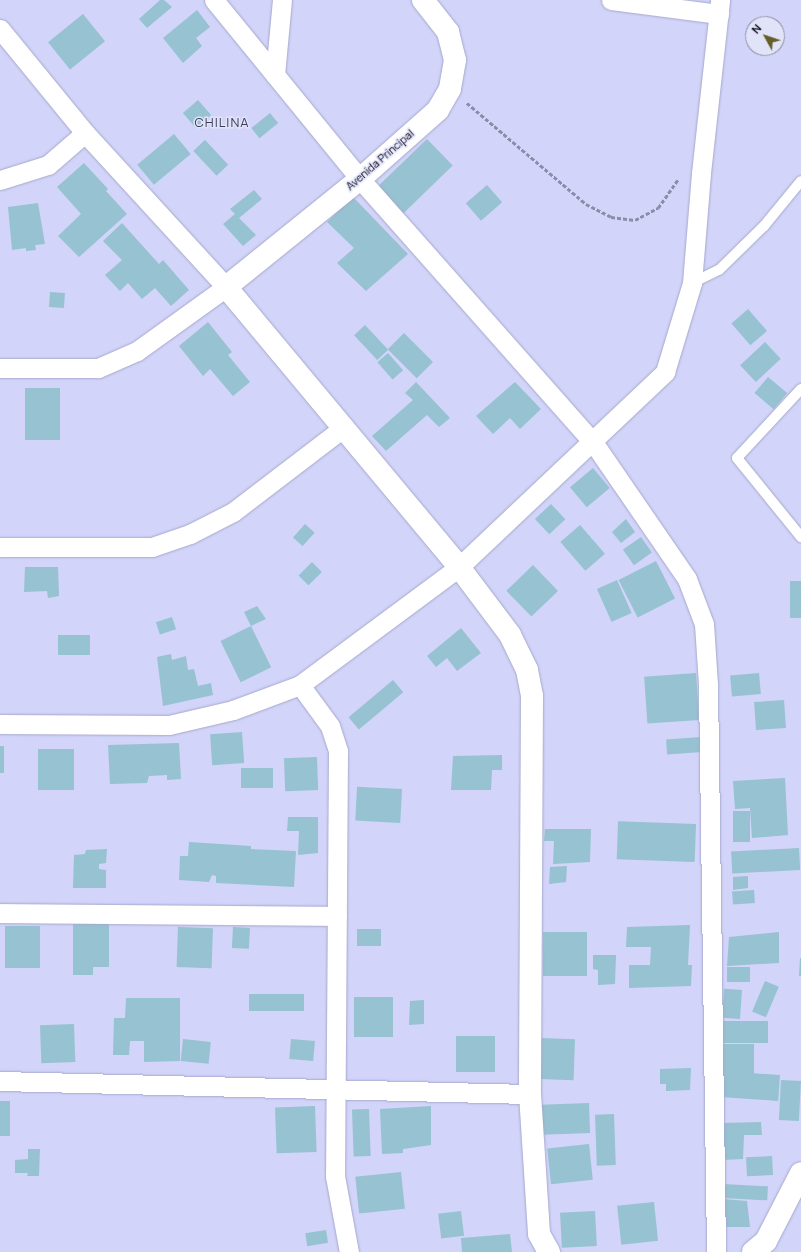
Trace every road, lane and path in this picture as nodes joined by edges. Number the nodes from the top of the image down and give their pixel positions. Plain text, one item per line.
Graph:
1 (214, 0) edge
2 (282, 0) edge
3 (423, 0) edge
4 (611, 0) edge
5 (719, 7) edge
6 (0, 30) edge
7 (275, 75) junction
8 (450, 89) junction
9 (85, 133) junction
10 (702, 173) junction
11 (360, 178) junction
12 (0, 180) edge
13 (801, 182) edge
14 (692, 283) junction
15 (226, 287) junction
16 (0, 368) edge
17 (801, 389) edge
18 (344, 427) junction
19 (593, 442) junction
20 (801, 537) edge
21 (0, 547) edge
22 (459, 567) junction
23 (300, 685) junction
24 (0, 724) edge
25 (0, 913) edge
26 (337, 916) junction
27 (0, 1081) edge
28 (336, 1090) junction
29 (530, 1094) junction
30 (801, 1173) edge
31 (349, 1252) edge
32 (549, 1252) edge
33 (716, 1252) edge
34 (753, 1252) edge

1 - 7 street
2 - 7 street
3 - 8 street, Avenida Principal
4 - 5 street
5 - 10 street
6 - 9 street
7 - 11 street
8 - 10 path
8 - 11 street, Avenida Principal
9 - 12 street
9 - 15 street
10 - 14 street
11 - 15 street, Avenida Principal
11 - 19 street
13 - 14 lane
14 - 19 street
15 - 16 street
15 - 18 street
17 - 20 lane
18 - 21 street
18 - 22 street
19 - 22 street
19 - 33 street
22 - 23 street
22 - 29 street
23 - 24 street
23 - 26 street
25 - 26 street
26 - 28 street
27 - 28 street
28 - 29 street
28 - 31 street
29 - 32 street
30 - 34 street

